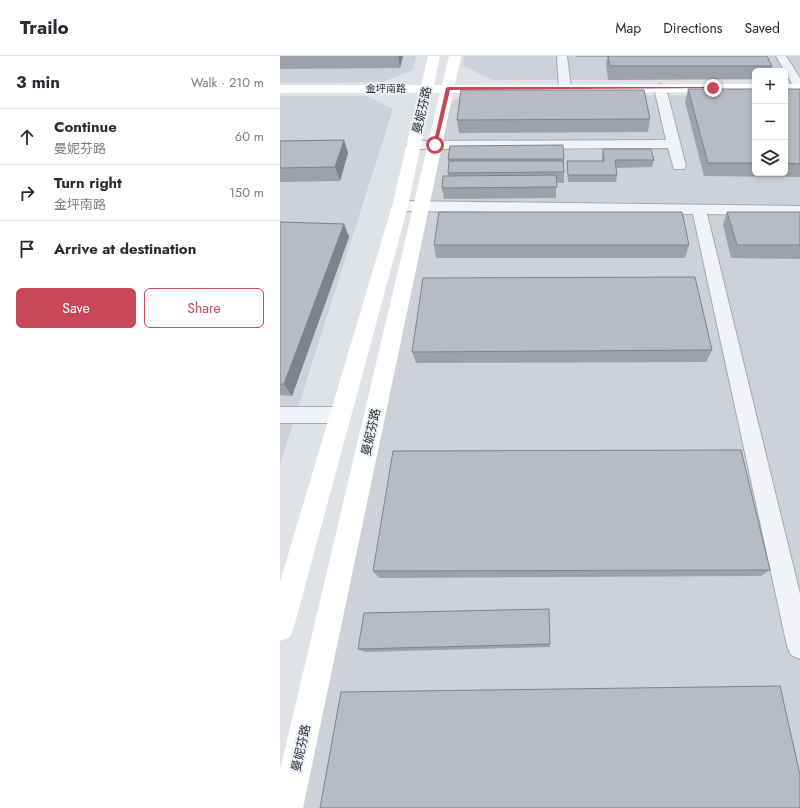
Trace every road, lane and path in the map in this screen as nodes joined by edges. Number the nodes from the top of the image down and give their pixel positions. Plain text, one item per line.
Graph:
1 (434, 56) edge
2 (455, 56) edge
3 (562, 56) edge
4 (781, 56) edge
5 (280, 88) edge
6 (438, 88) junction
7 (565, 88) junction
8 (660, 88) junction
9 (752, 88) edge
10 (788, 88) edge
11 (800, 88) edge
12 (674, 144) junction
13 (414, 145) junction
14 (435, 145) junction
15 (679, 166) dead end
16 (400, 206) junction
17 (422, 207) junction
18 (699, 210) junction
19 (800, 211) edge
20 (280, 415) edge
21 (340, 415) junction
22 (280, 627) edge
23 (800, 646) edge
24 (287, 808) edge

1 - 6 main road, 曼妮芬路
2 - 6 main road, 曼妮芬路
3 - 7 street
4 - 11 street
5 - 6 main road, 金坪南路
6 - 7 main road, 金坪南路
6 - 13 main road, 曼妮芬路
6 - 14 main road, 曼妮芬路
7 - 8 main road, 金坪南路
8 - 9 main road, 金坪南路
8 - 12 street
10 - 11 main road
12 - 14 street
12 - 15 street
13 - 14 street
13 - 16 main road, 曼妮芬路
14 - 17 main road, 曼妮芬路
16 - 17 street
16 - 21 main road, 曼妮芬路
17 - 18 street
17 - 24 main road, 曼妮芬路
18 - 19 street
18 - 23 street
20 - 21 street
21 - 22 main road, 曼妮芬路

